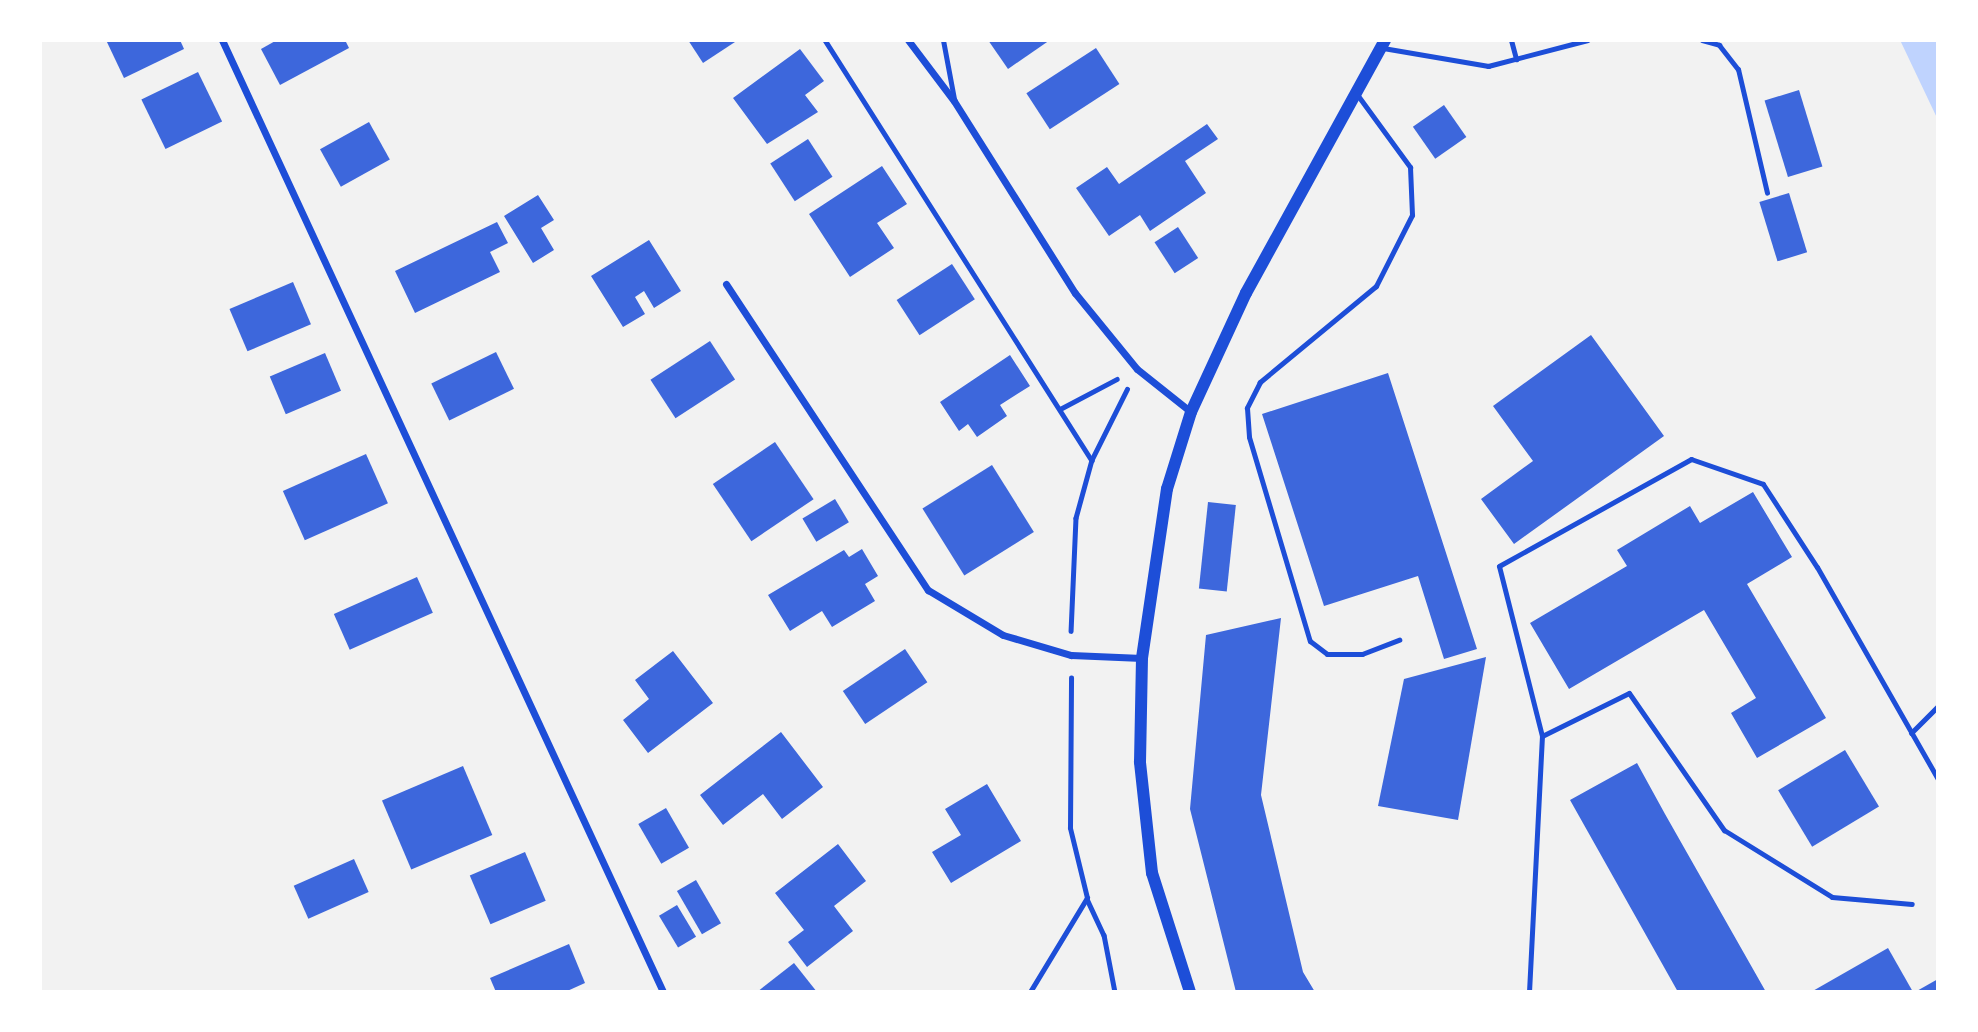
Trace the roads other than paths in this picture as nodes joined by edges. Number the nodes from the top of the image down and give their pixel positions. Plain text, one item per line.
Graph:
1 (222, 40) edge
2 (908, 40) edge
3 (943, 40) edge
4 (1511, 40) edge
5 (1588, 40) edge
6 (1702, 40) edge
7 (1383, 44) edge
8 (1516, 59) junction
9 (1354, 91) junction
10 (954, 101) junction
11 (1767, 193) dead end
12 (726, 284) dead end
13 (1191, 412) junction
14 (1399, 640) dead end
15 (1142, 658) junction
16 (1938, 706) edge
17 (1911, 733) junction
18 (1542, 736) junction
19 (1938, 779) edge
20 (1912, 905) dead end
21 (663, 992) edge
22 (1190, 992) edge
23 (1529, 992) edge

1 - 21 street
2 - 10 street
3 - 10 lane
4 - 8 lane
5 - 8 lane
6 - 11 lane
7 - 8 lane
7 - 9 street
9 - 13 street
9 - 14 lane
10 - 13 street
12 - 15 street
13 - 15 street
15 - 22 street
16 - 17 lane
17 - 18 lane
17 - 19 lane
18 - 20 lane
18 - 23 lane

